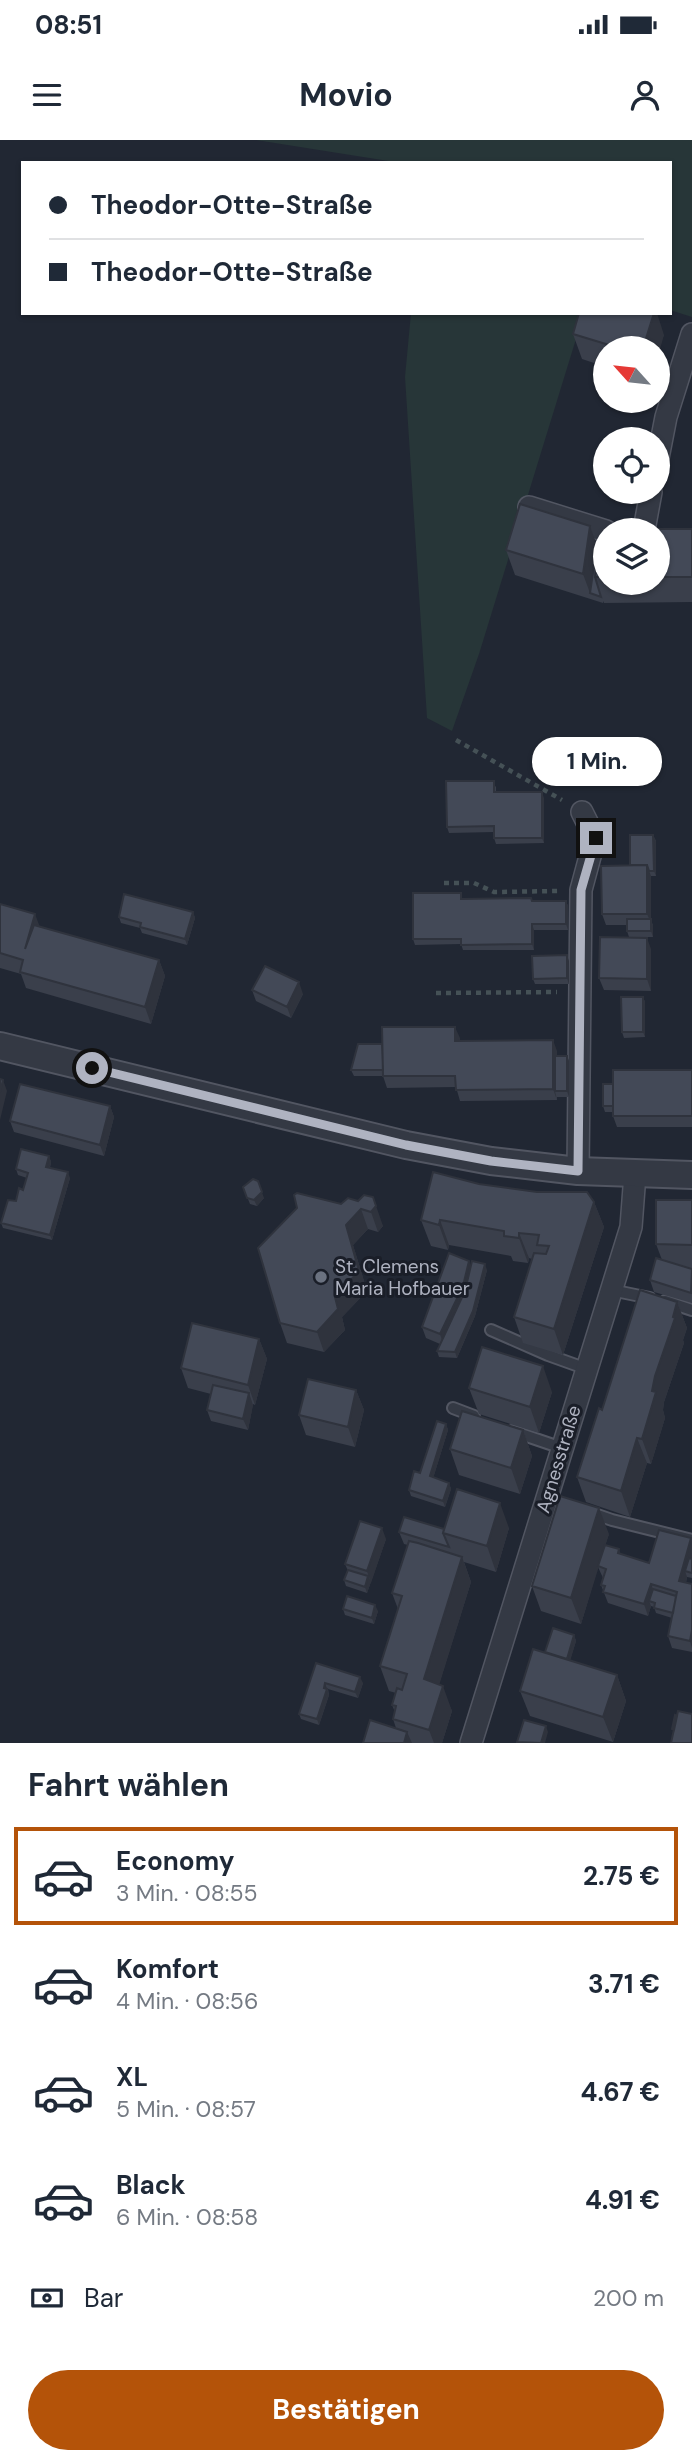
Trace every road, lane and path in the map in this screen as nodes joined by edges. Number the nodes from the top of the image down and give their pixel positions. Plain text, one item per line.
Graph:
1 (692, 334) edge
2 (664, 427) edge
3 (529, 507) edge
4 (593, 527) edge
5 (456, 740) dead end
6 (582, 812) joint
7 (444, 883) dead end
8 (581, 890) junction
9 (580, 992) junction
10 (436, 993) dead end
11 (0, 1046) edge
12 (578, 1171) junction
13 (635, 1174) junction
14 (692, 1175) edge
15 (611, 1290) junction
16 (692, 1310) edge
17 (491, 1330) dead end
18 (587, 1368) junction
19 (453, 1408) dead end
20 (491, 1423) edge
21 (503, 1428) edge
22 (562, 1448) junction
23 (573, 1506) edge
24 (692, 1540) edge
25 (471, 1743) edge

1 - 2 street
3 - 4 street
5 - 6 path
6 - 8 street
7 - 8 path
8 - 9 street
9 - 10 path
9 - 12 street
11 - 12 street
12 - 13 street
13 - 14 street
13 - 15 street, Agnesstraße
15 - 16 lane
15 - 18 street, Agnesstraße
17 - 18 lane
18 - 22 street, Agnesstraße
19 - 20 lane
21 - 22 lane
22 - 25 street, Agnesstraße
23 - 24 lane

